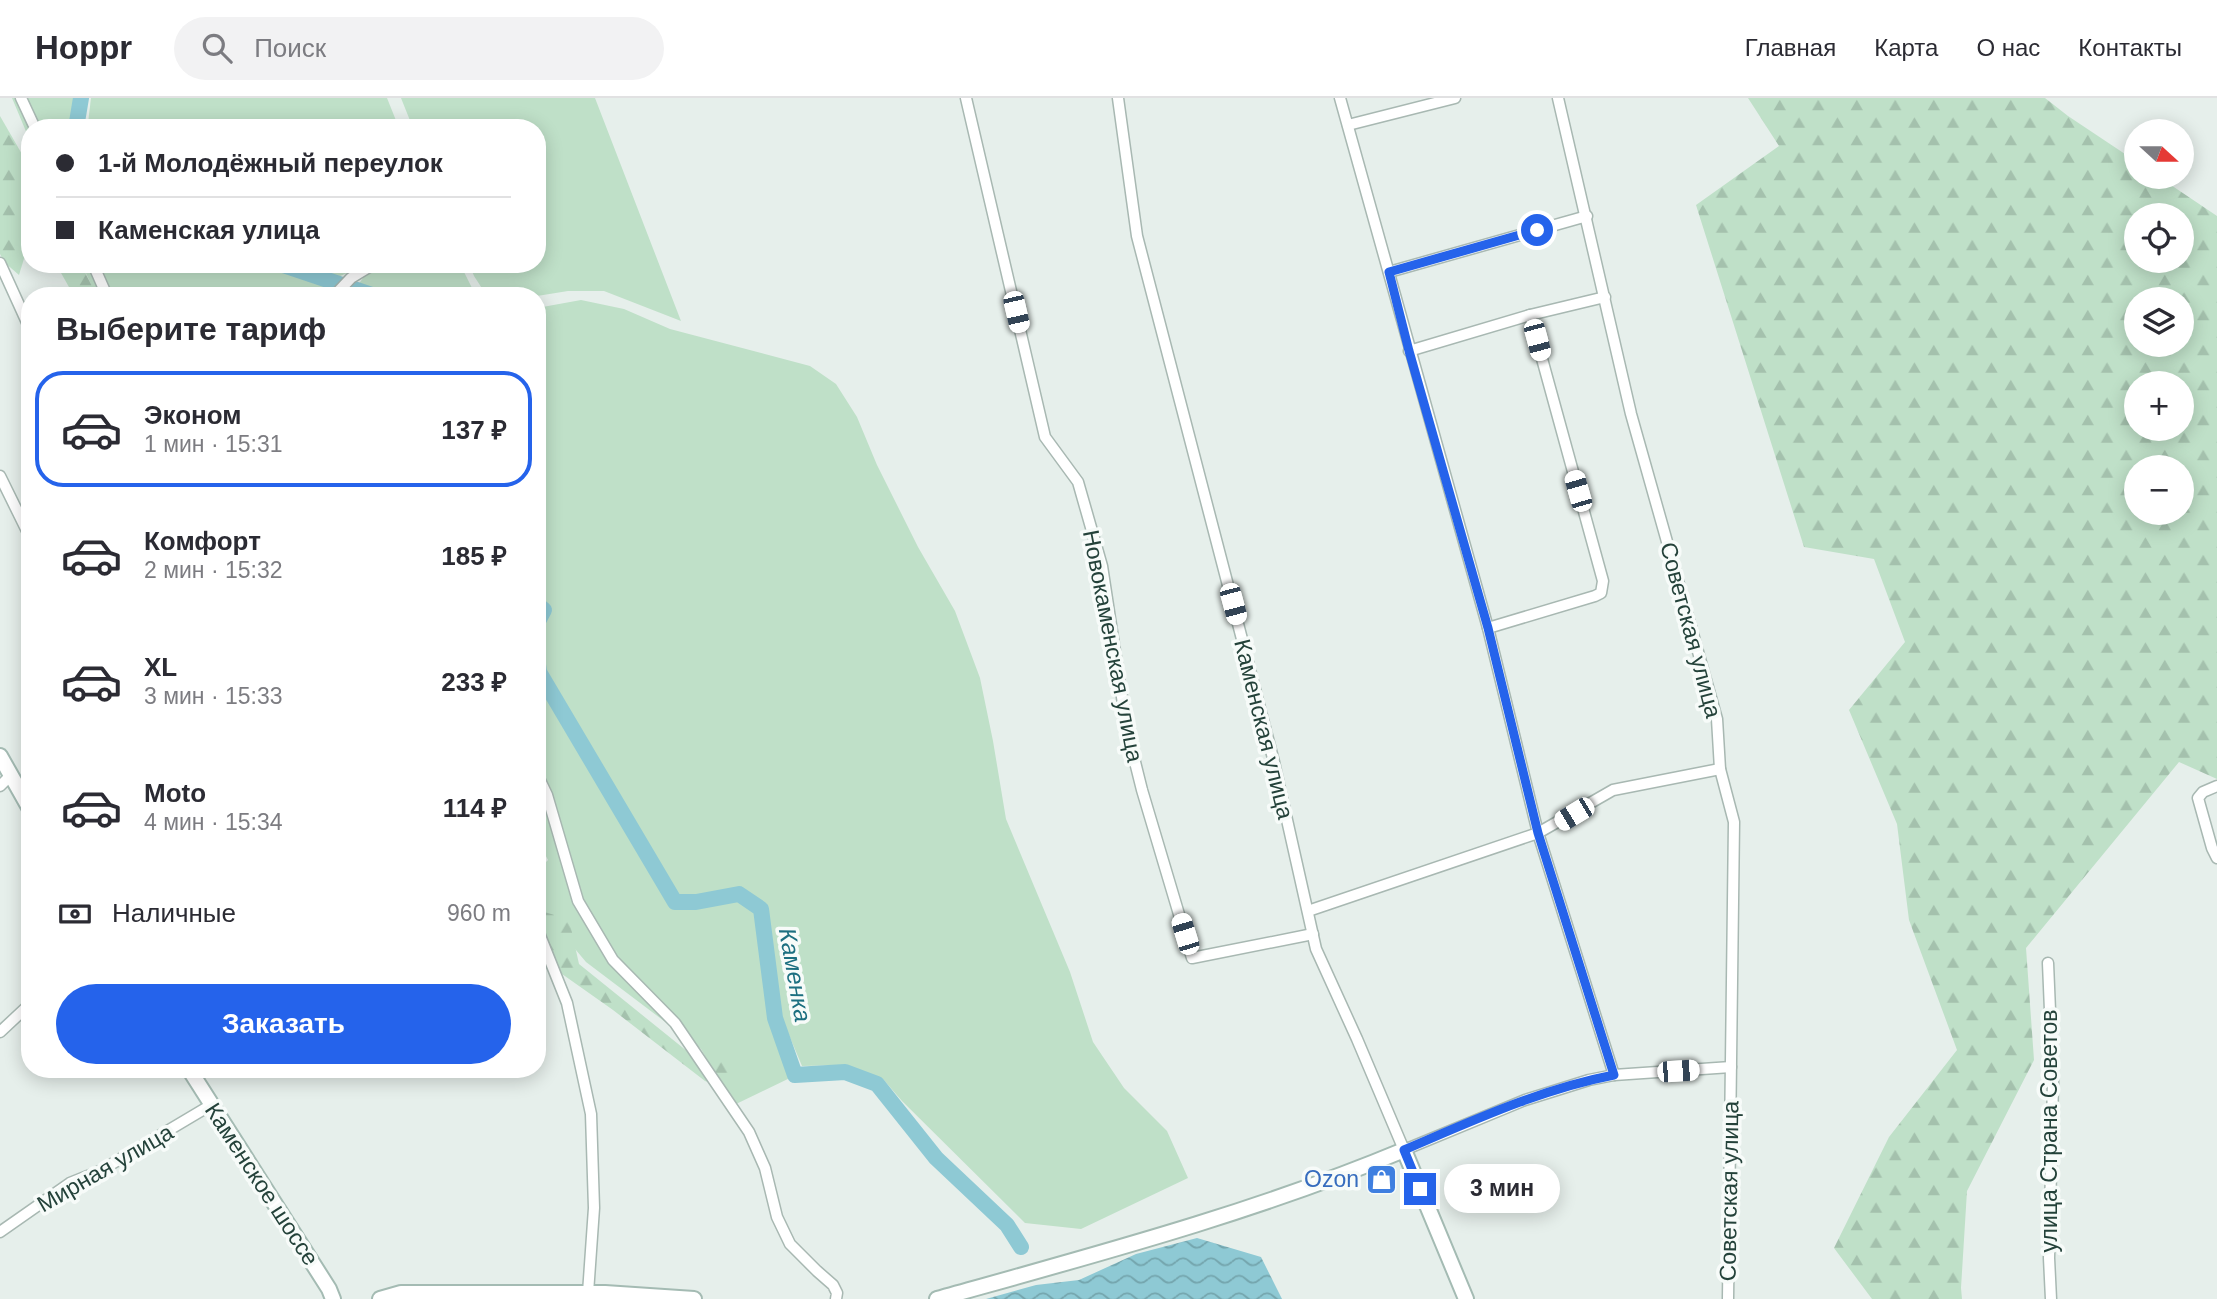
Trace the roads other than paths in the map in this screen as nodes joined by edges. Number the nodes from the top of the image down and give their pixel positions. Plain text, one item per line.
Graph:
1 (21, 98) edge
2 (966, 98) edge
3 (1118, 98) edge
4 (1340, 98) edge
5 (1455, 98) edge
6 (1558, 98) edge
7 (31, 119) edge
8 (1348, 125) junction
9 (1587, 216) junction
10 (0, 263) edge
11 (1389, 272) junction
12 (359, 273) edge
13 (342, 287) edge
14 (1605, 297) junction
15 (21, 309) edge
16 (1530, 315) junction
17 (1409, 351) junction
18 (0, 477) edge
19 (21, 519) edge
20 (1488, 628) junction
21 (0, 756) edge
22 (1720, 769) junction
23 (5, 781) edge
24 (2217, 786) edge
25 (546, 793) edge
26 (21, 799) edge
27 (1538, 833) junction
28 (2217, 858) edge
29 (1308, 911) junction
30 (1313, 934) junction
31 (546, 950) edge
32 (2048, 963) dead end
33 (21, 1012) edge
34 (0, 1032) edge
35 (1731, 1067) junction
36 (1614, 1075) junction
37 (194, 1078) edge
38 (211, 1105) junction
39 (1404, 1150) junction
40 (0, 1233) edge
41 (588, 1293) junction
42 (333, 1299) edge
43 (380, 1299) edge
44 (694, 1299) edge
45 (836, 1299) edge
46 (936, 1299) edge
47 (1466, 1299) edge
48 (1728, 1299) edge
49 (2051, 1299) edge

1 - 7 street
2 - 30 street, Новокаменская улица
3 - 29 street, Каменская улица
4 - 8 street
5 - 8 street
6 - 9 street, Советская улица
8 - 11 street
9 - 11 street
9 - 14 street, Советская улица
10 - 15 street
11 - 17 street
12 - 13 street
14 - 16 street
14 - 22 street, Советская улица
16 - 17 street
16 - 20 street
17 - 20 street
18 - 19 street
20 - 27 street
21 - 23 street
22 - 27 street
22 - 35 street, Советская улица
23 - 26 street
24 - 28 street
25 - 45 street
27 - 29 street
27 - 36 street
29 - 30 street, Каменская улица
30 - 39 street, Каменская улица
31 - 41 street
32 - 49 street, улица Страна Советов
33 - 34 street
35 - 36 street
35 - 48 street, Советская улица
36 - 39 street
37 - 38 street, Каменское шоссе
38 - 40 street, Мирная улица
38 - 42 street, Каменское шоссе
39 - 46 street
39 - 47 street, Каменская улица
41 - 43 street
41 - 44 street

